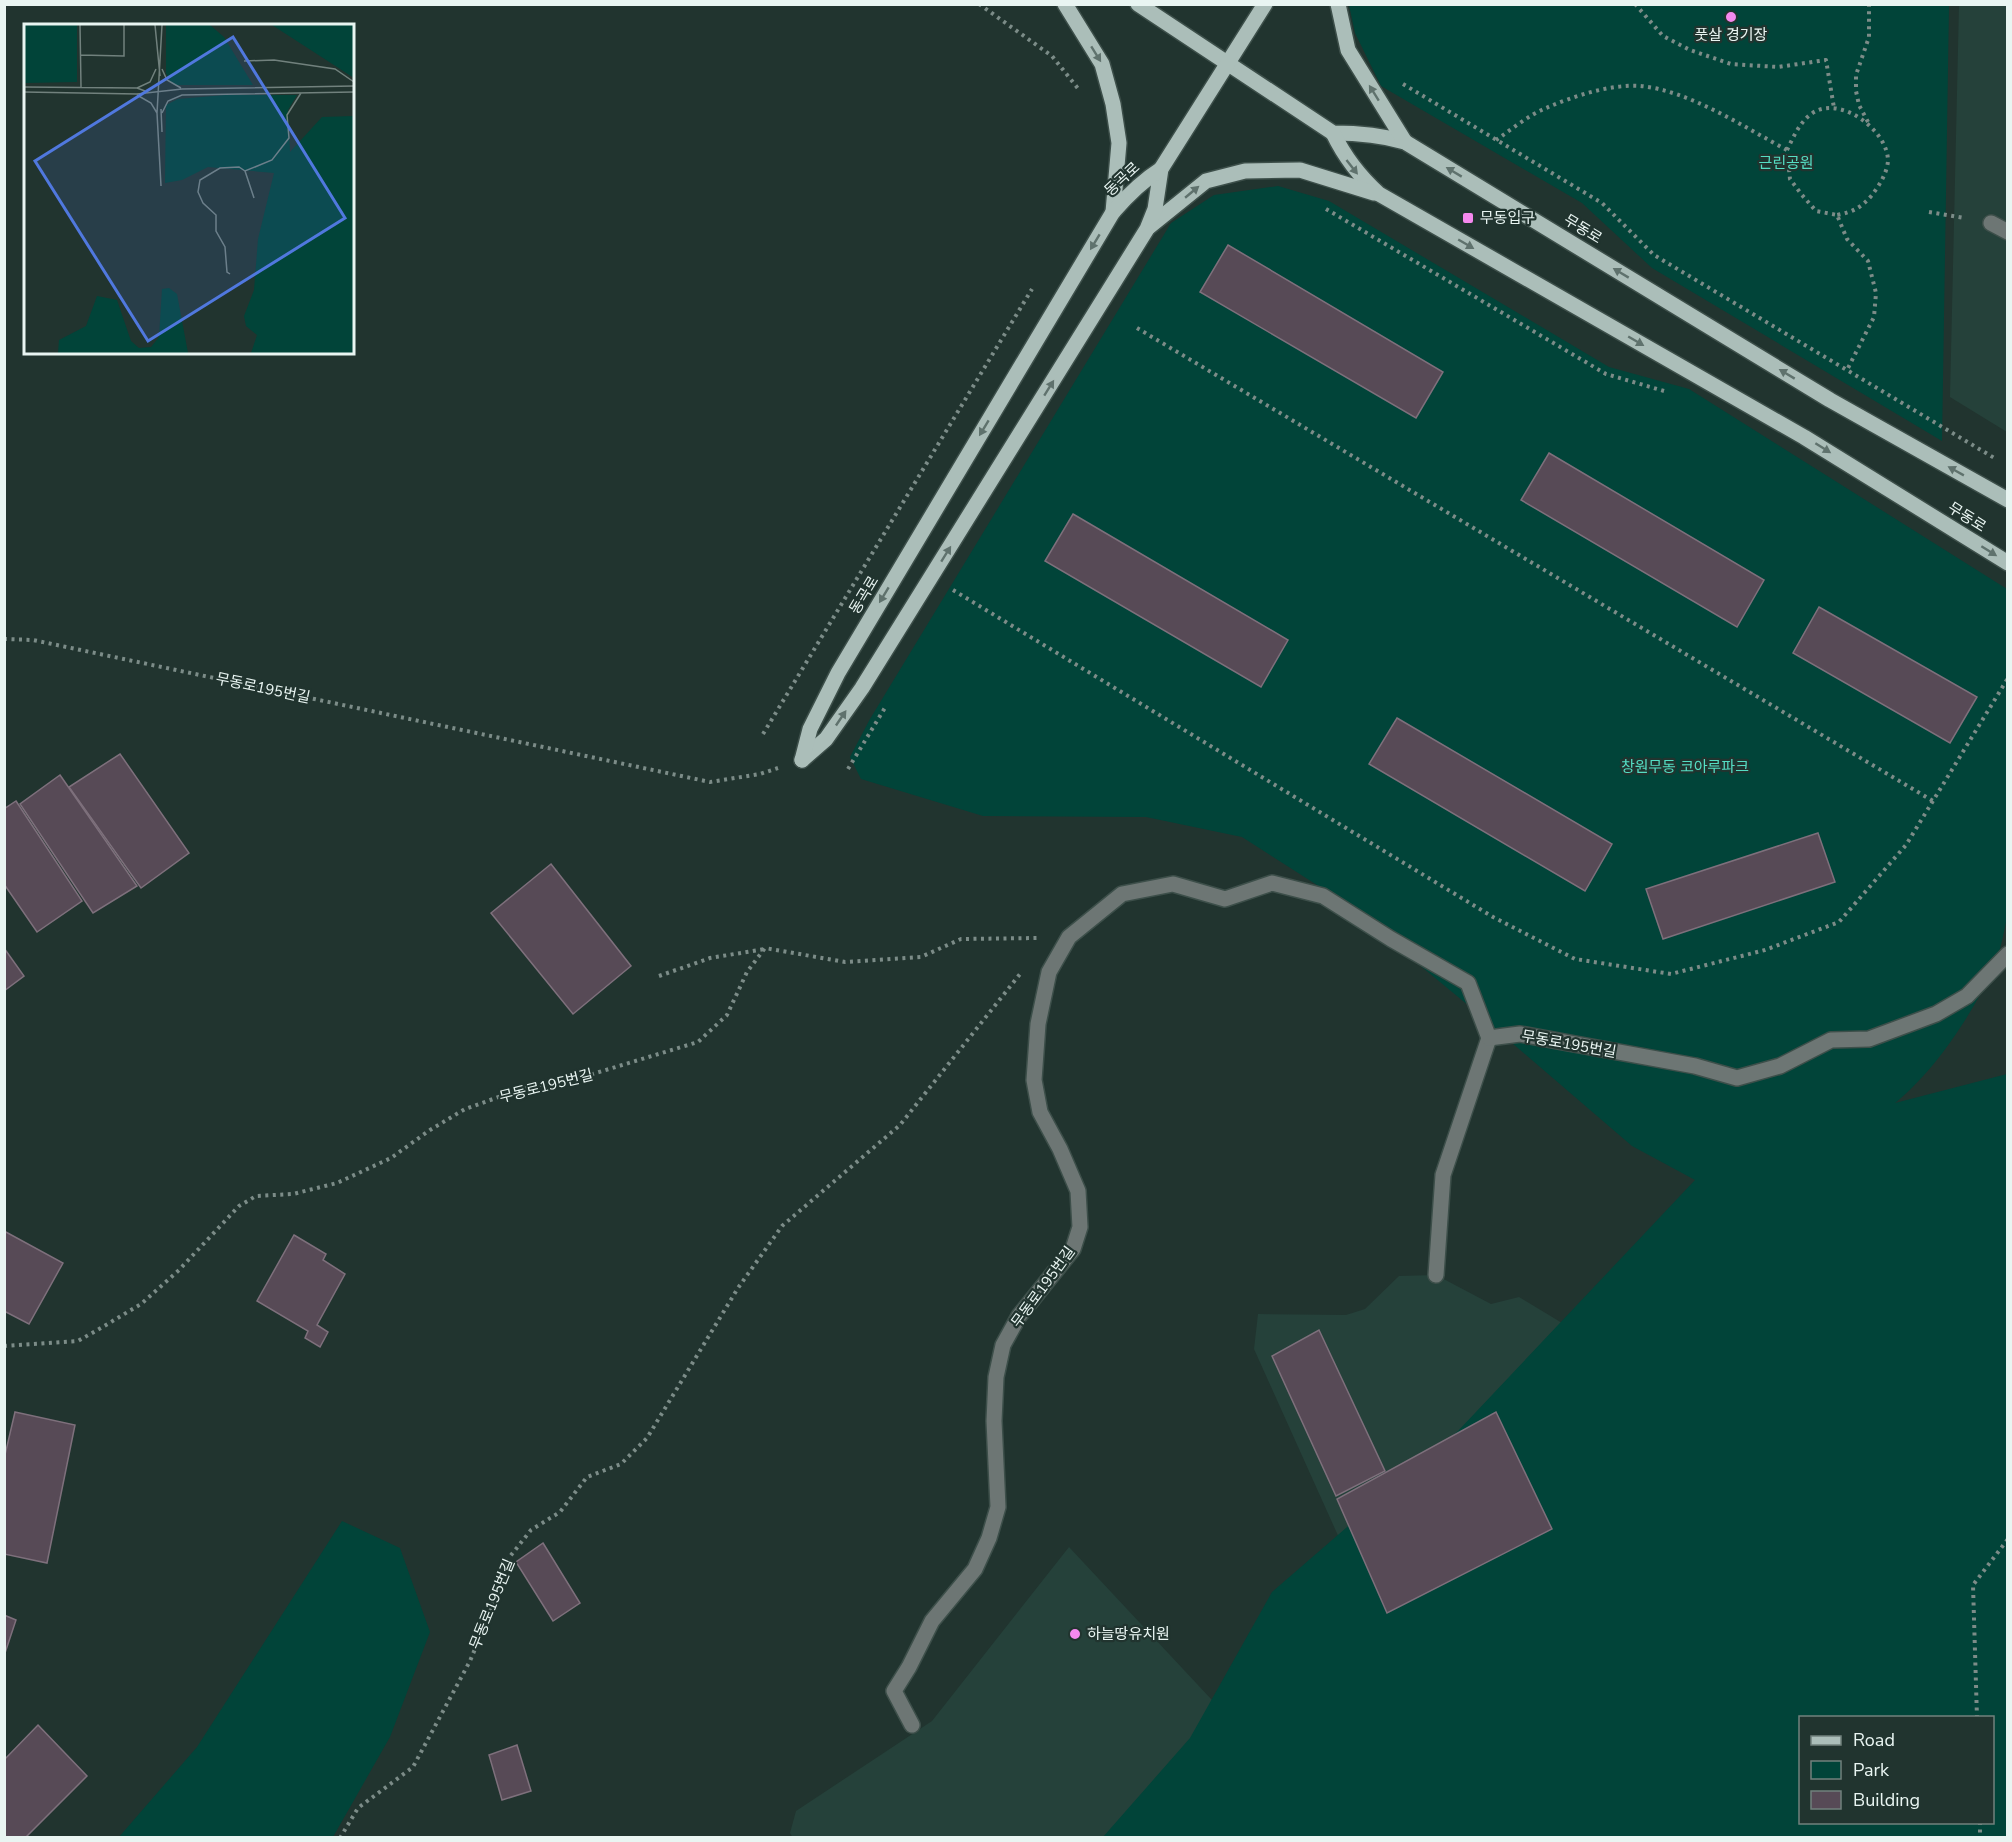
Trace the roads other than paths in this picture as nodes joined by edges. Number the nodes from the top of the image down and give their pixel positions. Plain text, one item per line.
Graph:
1 (1065, 4) edge
2 (1138, 4) edge
3 (1265, 4) edge
4 (1338, 4) edge
5 (1228, 64) junction
6 (1333, 133) junction
7 (1405, 142) junction
8 (1161, 169) junction
9 (1379, 194) junction
10 (1113, 212) junction
11 (1991, 223) road end
12 (1147, 229) junction
13 (2007, 232) edge
14 (2007, 500) edge
15 (2007, 562) edge
16 (2007, 954) edge
17 (1489, 1038) junction
18 (1436, 1275) dead end
19 (912, 1725) dead end

1 -> 10 main road
2 - 5 main road
3 - 5 main road
7 -> 4 main road
5 - 6 main road
5 - 8 main road
6 - 7 main road, 무동로
6 -> 9 main road
14 -> 7 main road, 무동로
8 - 10 main road, 동곡로
8 - 12 main road, 동곡로
12 -> 9 main road
9 -> 15 main road, 무동로
10 -> 12 main road, 동곡로
11 - 13 lane
16 - 17 lane, 무동로195번길
17 - 18 lane
17 - 19 lane, 무동로195번길

